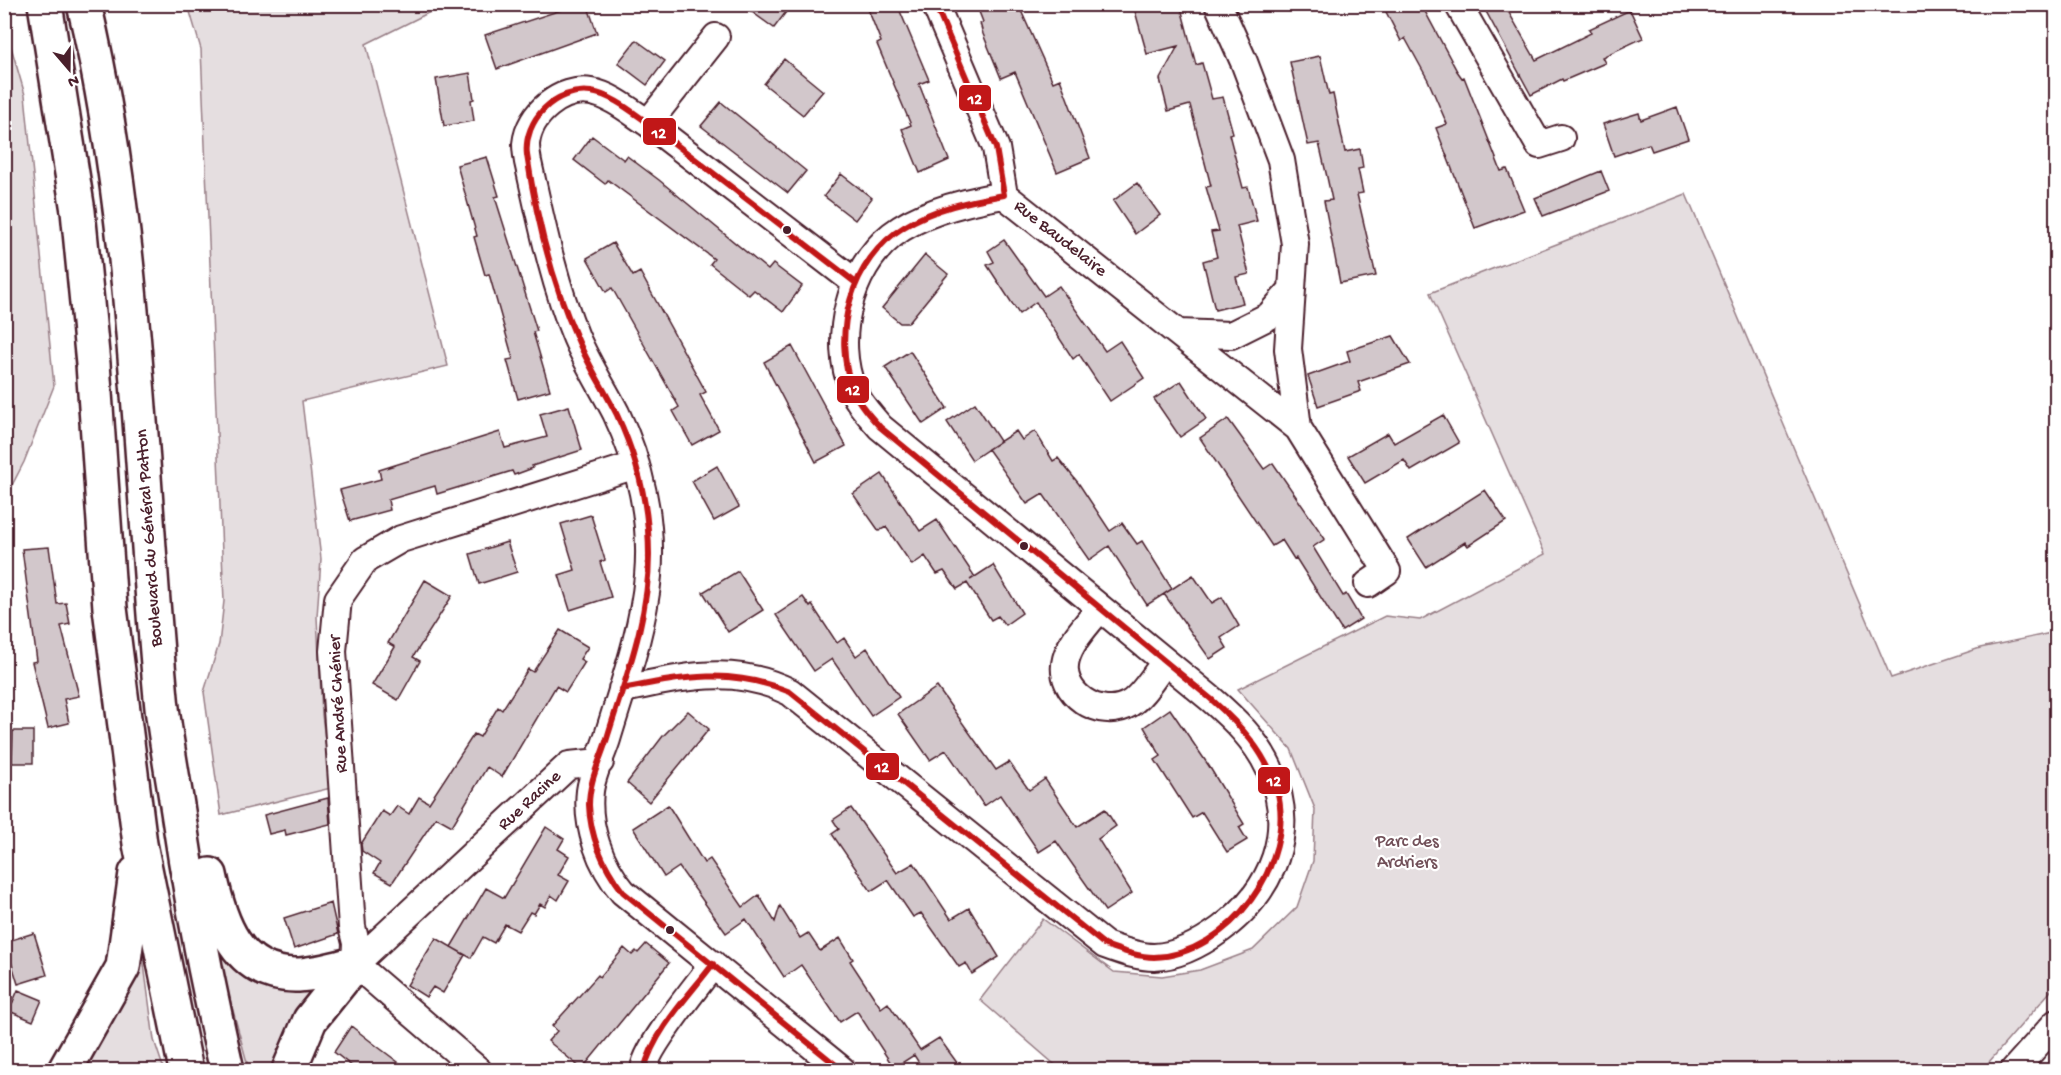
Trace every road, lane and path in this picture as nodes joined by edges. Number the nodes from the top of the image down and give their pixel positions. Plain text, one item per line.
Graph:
1 (45, 4) edge
2 (84, 4) edge
3 (935, 4) edge
4 (1218, 4) edge
5 (1458, 4) edge
6 (716, 37) dead end
7 (648, 123) junction
8 (1561, 138) dead end
9 (1004, 195) junction
10 (856, 283) junction
11 (1290, 292) junction
12 (1179, 333) junction
13 (1298, 428) junction
14 (636, 465) junction
15 (1368, 584) dead end
16 (1100, 609) junction
17 (1165, 662) junction
18 (622, 689) junction
19 (162, 710) junction
20 (600, 762) junction
21 (140, 844) junction
22 (355, 964) junction
23 (713, 964) junction
24 (2056, 1023) edge
25 (637, 1068) edge
26 (65, 1071) edge
27 (186, 1071) edge
28 (227, 1071) edge
29 (289, 1071) edge
30 (478, 1071) edge
31 (842, 1071) edge
32 (2014, 1071) edge

1 - 21 highway
2 - 19 highway, Boulevard du Général Patton
3 - 9 street
4 - 11 street, Rue Baudelaire
5 - 8 street
6 - 7 street
7 - 10 street
7 - 14 street
9 - 10 street, Rue Baudelaire
9 - 12 street, Rue Baudelaire
10 - 16 street, Rue Baudelaire
11 - 12 street
11 - 13 street, Rue Baudelaire
12 - 13 street, Rue Baudelaire
13 - 15 street, Rue Baudelaire
14 - 18 street
14 - 22 street, Rue André Chénier
16 - 17 street, Rue Baudelaire
16 - 17 street
17 - 18 street, Rue Baudelaire
18 - 20 street
19 - 22 highway
19 - 28 highway, Boulevard du Général Patton
20 - 22 street, Rue Racine
20 - 23 street
21 - 26 highway
21 - 27 highway
22 - 29 highway
22 - 30 street
23 - 25 street
23 - 31 street
24 - 32 street

